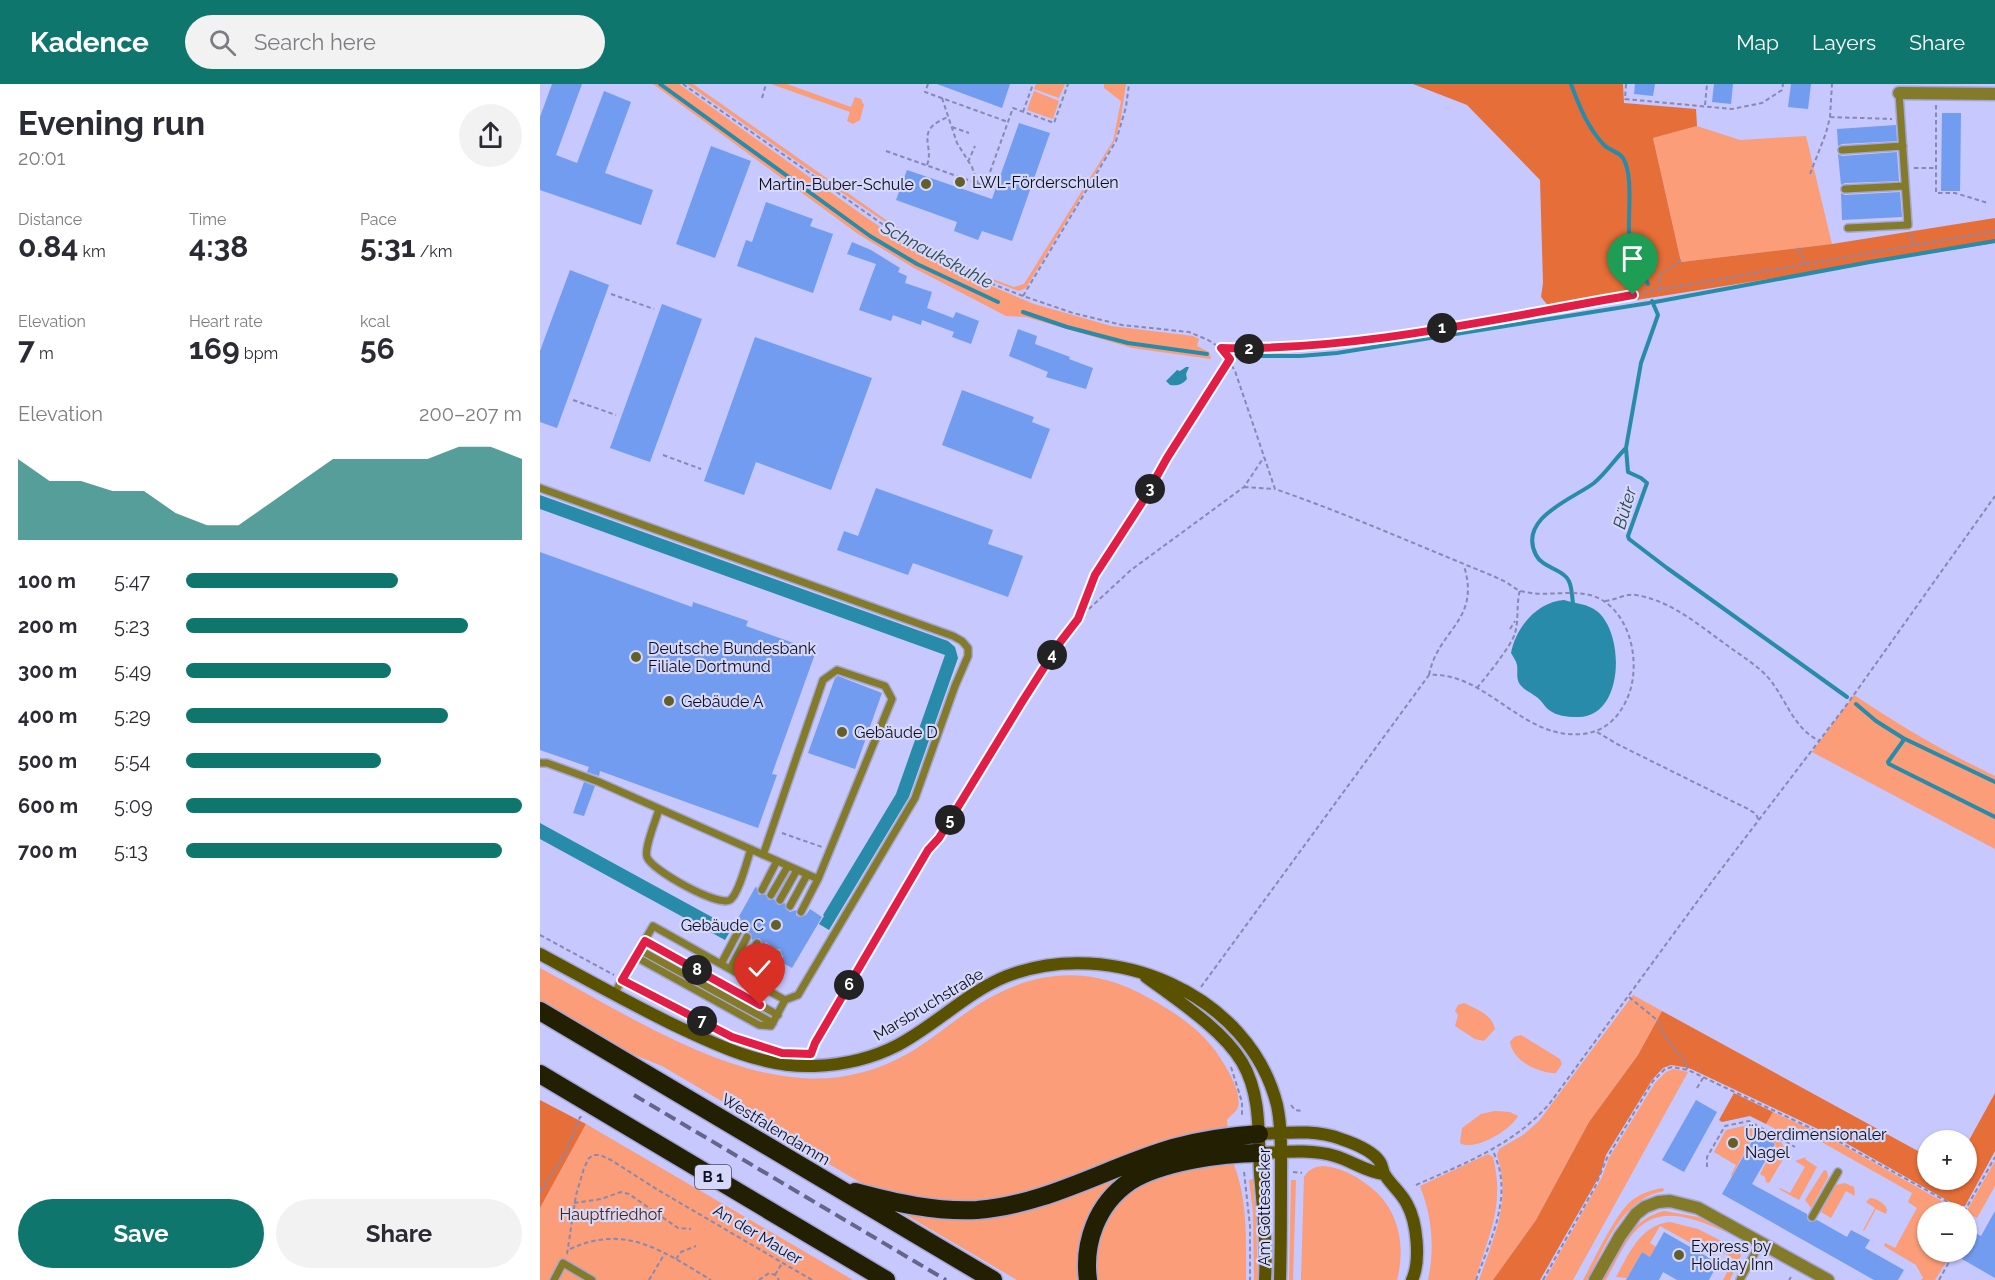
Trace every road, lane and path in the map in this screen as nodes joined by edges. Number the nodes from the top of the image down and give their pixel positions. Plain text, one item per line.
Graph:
1 (683, 84) edge
2 (766, 84) edge
3 (928, 84) edge
4 (1033, 84) edge
5 (1068, 84) edge
6 (1129, 84) edge
7 (1626, 84) edge
8 (1707, 84) edge
9 (1783, 84) edge
10 (1832, 84) edge
11 (1991, 91) edge
12 (1899, 93) joint
13 (1936, 93) junction
14 (941, 97) junction
15 (762, 98) dead end
16 (1705, 106) junction
17 (1023, 112) junction
18 (948, 117) junction
19 (1830, 117) junction
20 (1901, 119) junction
21 (1008, 122) junction
22 (951, 127) junction
23 (969, 133) dead end
24 (975, 146) dead end
25 (1902, 146) junction
26 (1842, 150) dead end
27 (886, 151) dead end
28 (968, 162) junction
29 (927, 166) junction
30 (1904, 167) junction
31 (1936, 168) junction
32 (1810, 174) dead end
33 (978, 184) junction
34 (1905, 186) junction
35 (1845, 189) dead end
36 (1988, 203) dead end
37 (1848, 228) dead end
38 (1995, 231) edge
39 (1798, 248) dead end
40 (1681, 260) dead end
41 (1806, 264) junction
42 (1660, 290) junction
43 (611, 294) dead end
44 (1023, 296) junction
45 (654, 309) dead end
46 (1221, 348) junction
47 (1230, 359) junction
48 (573, 400) dead end
49 (616, 415) dead end
50 (663, 455) dead end
51 (1264, 457) junction
52 (702, 469) dead end
53 (1244, 487) junction
54 (540, 488) edge
55 (1275, 489) junction
56 (1995, 495) edge
57 (1464, 564) junction
58 (1520, 590) junction
59 (1605, 601) junction
60 (1078, 619) junction
61 (1516, 619) junction
62 (1510, 629) dead end
63 (1429, 675) junction
64 (1477, 688) junction
65 (1596, 731) junction
66 (1820, 741) junction
67 (540, 763) edge
68 (659, 809) junction
69 (1759, 821) junction
70 (771, 829) junction
71 (751, 849) junction
72 (830, 849) junction
73 (763, 855) junction
74 (777, 861) junction
75 (788, 866) junction
76 (797, 870) junction
77 (807, 875) junction
78 (818, 879) junction
79 (762, 890) dead end
80 (771, 895) dead end
81 (780, 900) dead end
82 (790, 906) dead end
83 (801, 912) dead end
84 (738, 932) dead end
85 (540, 935) edge
86 (747, 937) dead end
87 (645, 941) junction
88 (757, 943) dead end
89 (766, 948) dead end
90 (640, 950) junction
91 (540, 954) edge
92 (777, 954) dead end
93 (636, 957) junction
94 (721, 964) junction
95 (730, 969) junction
96 (1138, 972) junction
97 (739, 974) junction
98 (622, 980) junction
99 (749, 980) junction
100 (759, 986) junction
101 (1200, 989) dead end
102 (614, 994) junction
103 (1628, 997) junction
104 (785, 1000) junction
105 (540, 1011) edge
106 (778, 1015) junction
107 (773, 1023) junction
108 (723, 1032) dead end
109 (811, 1054) dead end
110 (1688, 1070) junction
111 (1231, 1071) dead end
112 (540, 1074) edge
113 (1703, 1078) junction
114 (1697, 1088) dead end
115 (1242, 1116) dead end
116 (580, 1117) dead end
117 (1280, 1133) junction
118 (1259, 1134) junction
119 (1795, 1147) dead end
120 (1492, 1150) junction
121 (1259, 1153) junction
122 (1281, 1153) junction
123 (1995, 1157) edge
124 (1707, 1167) dead end
125 (1244, 1172) dead end
126 (1292, 1172) dead end
127 (1838, 1172) dead end
128 (1302, 1173) dead end
129 (1384, 1174) junction
130 (1416, 1185) dead end
131 (836, 1188) junction
132 (540, 1192) edge
133 (1946, 1202) edge
134 (1970, 1202) edge
135 (574, 1203) junction
136 (1812, 1217) dead end
137 (691, 1229) dead end
138 (1761, 1242) junction
139 (696, 1246) dead end
140 (569, 1249) junction
141 (665, 1252) junction
142 (676, 1259) junction
143 (1948, 1262) joint
144 (563, 1263) junction
145 (782, 1263) junction
146 (1953, 1265) dead end
147 (775, 1275) junction
148 (1413, 1278) edge
149 (554, 1280) edge
150 (592, 1280) edge
151 (649, 1280) edge
152 (711, 1280) edge
153 (759, 1280) edge
154 (779, 1280) edge
155 (812, 1280) edge
156 (886, 1280) edge
157 (993, 1280) edge
158 (1088, 1280) edge
159 (1250, 1280) edge
160 (1265, 1280) edge
161 (1280, 1280) edge
162 (1476, 1280) edge
163 (1543, 1280) edge
164 (1595, 1280) edge
165 (1740, 1280) edge
166 (1828, 1280) edge
167 (1939, 1280) edge

1 - 44 path
2 - 15 path
3 - 14 path
4 - 17 path
5 - 17 path
6 - 44 path
7 - 16 path
8 - 16 path
9 - 16 path
10 - 19 path
11 - 13 street
12 - 13 street
12 - 20 lane
13 - 31 path
14 - 18 path
14 - 21 path
17 - 21 path
18 - 22 path
18 - 29 path
19 - 20 path
19 - 32 path
20 - 25 lane
21 - 33 path
22 - 23 path
22 - 28 path
24 - 28 path
25 - 26 lane
25 - 30 lane
27 - 29 path
28 - 33 path
29 - 33 path
30 - 31 path
30 - 34 lane
31 - 36 path
34 - 35 lane
34 - 37 lane
38 - 41 path
39 - 41 path
40 - 42 path
41 - 42 path
42 - 46 path
43 - 45 path
44 - 46 path
46 - 47 path
47 - 51 path
47 - 60 path
48 - 49 path
50 - 52 path
51 - 53 path
51 - 55 path
53 - 55 path
53 - 60 path
54 - 104 lane
55 - 57 path
56 - 66 path
57 - 58 path
57 - 63 path
58 - 59 path
58 - 61 path
59 - 65 path
59 - 66 path
60 - 109 path
61 - 62 path
61 - 64 path
63 - 64 path
63 - 101 path
64 - 65 path
65 - 69 path
66 - 69 path
67 - 68 lane
68 - 71 lane
68 - 71 lane
69 - 103 path
70 - 72 path
70 - 72 lane
70 - 73 lane
71 - 73 lane
72 - 78 lane
73 - 74 lane
74 - 75 lane
74 - 79 lane
75 - 76 lane
75 - 80 lane
76 - 77 lane
76 - 81 lane
77 - 78 lane
77 - 82 lane
78 - 83 lane
84 - 94 lane
85 - 98 path
86 - 95 lane
87 - 90 lane
87 - 94 lane
87 - 106 lane
88 - 97 lane
89 - 99 lane
90 - 93 lane
90 - 107 lane
91 - 102 street, Marsbruchstraße
92 - 100 lane
93 - 98 lane
93 - 107 lane
94 - 95 lane
95 - 97 lane
96 - 102 street, Marsbruchstraße
96 - 117 street, Marsbruchstraße
96 - 118 street, Marsbruchstraße
97 - 99 lane
98 - 102 lane
98 - 108 path
99 - 100 lane
100 - 104 lane
103 - 110 path
103 - 120 path
104 - 106 lane
105 - 131 highway, Westfalendamm
106 - 107 lane
110 - 113 path
110 - 163 path
111 - 115 path
112 - 156 highway, B 1
113 - 114 path
113 - 133 path
116 - 132 path
117 - 118 street
117 - 122 street, Am Gottesacker
117 - 129 street
118 - 121 street, Am Gottesacker
118 - 131 highway
119 - 124 path
120 - 130 path
120 - 162 path
121 - 122 street
121 - 158 highway
121 - 160 street, Am Gottesacker
122 - 129 street
122 - 161 street, Am Gottesacker
123 - 134 path
125 - 159 path
126 - 128 path
127 - 136 lane
129 - 148 street
131 - 157 highway, Westfalendamm
135 - 137 path
135 - 140 path
135 - 145 path, An der Mauer
138 - 164 street
138 - 165 lane
138 - 166 street
139 - 142 path
140 - 141 path
140 - 144 path
141 - 142 path
141 - 151 path
142 - 152 path
143 - 146 path
143 - 167 path
144 - 149 lane
144 - 150 lane
145 - 147 path
145 - 155 path, An der Mauer
147 - 153 path
147 - 154 path

